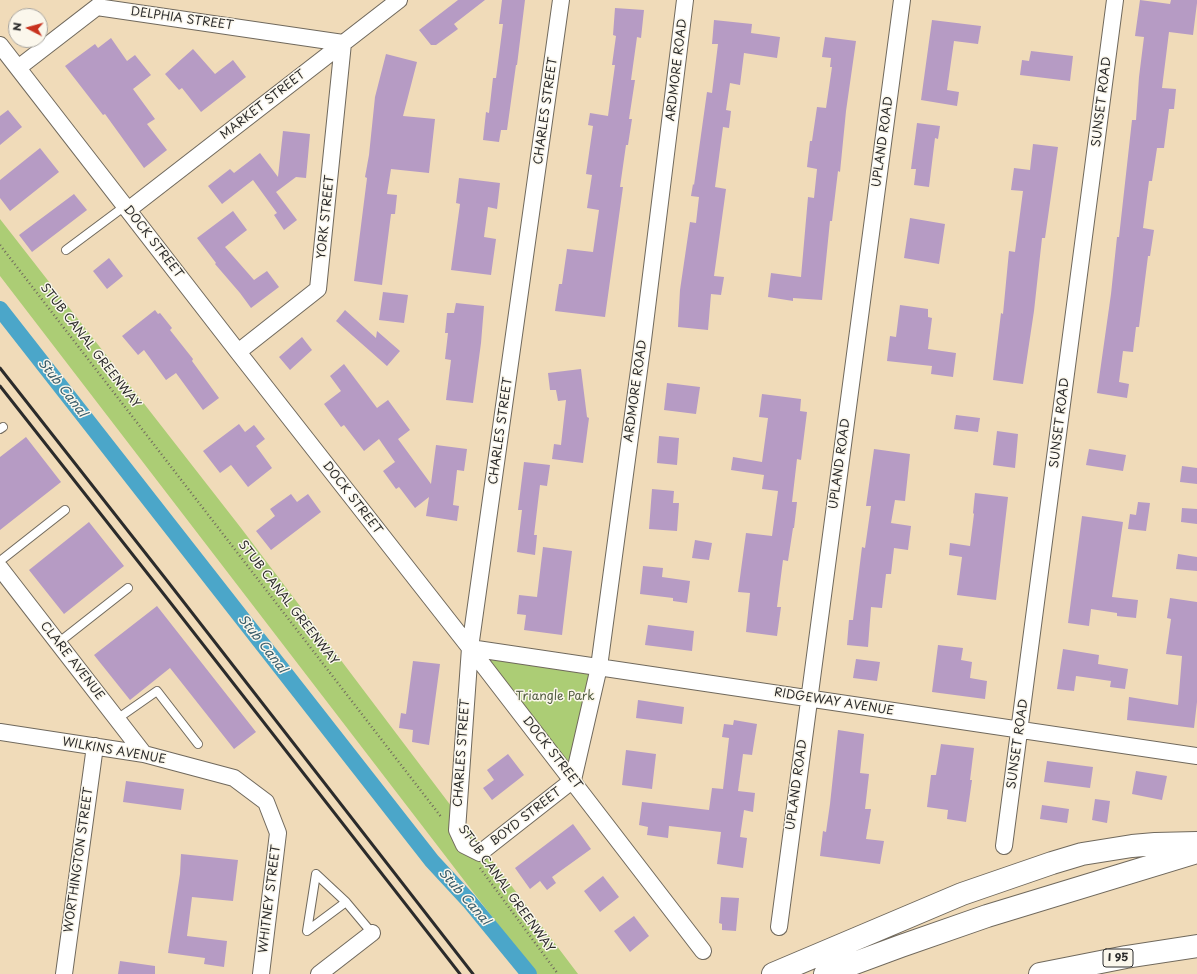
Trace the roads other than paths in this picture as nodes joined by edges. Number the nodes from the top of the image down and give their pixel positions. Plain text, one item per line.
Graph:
1 (399, 0) edge
2 (561, 0) edge
3 (685, 0) edge
4 (902, 0) edge
5 (1115, 0) edge
6 (110, 4) edge
7 (343, 43) junction
8 (0, 46) edge
9 (18, 68) junction
10 (126, 208) junction
11 (66, 250) dead end
12 (238, 352) junction
13 (65, 510) dead end
14 (0, 561) edge
15 (0, 568) edge
16 (128, 588) dead end
17 (58, 643) junction
18 (470, 648) junction
19 (599, 667) junction
20 (809, 698) junction
21 (117, 719) junction
22 (1020, 730) junction
23 (0, 732) edge
24 (198, 744) dead end
25 (95, 746) junction
26 (144, 754) junction
27 (1197, 756) edge
28 (573, 780) junction
29 (266, 802) joint
30 (1197, 843) edge
31 (1004, 846) dead end
32 (1197, 852) edge
33 (480, 853) joint
34 (346, 902) junction
35 (779, 927) dead end
36 (372, 933) joint
37 (1197, 946) edge
38 (703, 951) dead end
39 (64, 974) edge
40 (260, 974) edge
41 (319, 974) edge
42 (773, 974) edge
43 (825, 974) edge
44 (1040, 974) edge

1 - 7 street, MARKET STREET
2 - 18 street, CHARLES STREET
3 - 19 street, ARDMORE ROAD
4 - 20 street, UPLAND ROAD
5 - 22 street, SUNSET ROAD
6 - 7 street, DELPHIA STREET
6 - 9 street, DELPHIA STREET
7 - 10 street, MARKET STREET
7 - 12 street, YORK STREET
8 - 9 street, DOCK STREET
9 - 10 street, DOCK STREET
10 - 11 lane, MARKET STREET
10 - 12 street, DOCK STREET
12 - 18 street, DOCK STREET
13 - 14 lane
15 - 17 street, CLARE AVENUE
16 - 17 lane
17 - 21 street, CLARE AVENUE
18 - 19 street, RIDGEWAY AVENUE
18 - 28 street, DOCK STREET
18 - 33 street, CHARLES STREET
19 - 20 street, RIDGEWAY AVENUE
19 - 28 street, ARDMORE ROAD
20 - 22 street, RIDGEWAY AVENUE
20 - 35 street, UPLAND ROAD
21 - 24 lane
21 - 26 street, CLARE AVENUE
22 - 27 street, RIDGEWAY AVENUE
22 - 31 street, SUNSET ROAD
23 - 25 street, WILKINS AVENUE
25 - 26 street, WILKINS AVENUE
25 - 39 street, WORTHINGTON STREET
26 - 29 street, WILKINS AVENUE
28 - 33 street, BOYD STREET
28 - 38 street, DOCK STREET
29 - 40 street, WHITNEY STREET
30 - 42 highway
32 - 43 highway
34 - 34 lane
34 - 36 lane
36 - 41 street
37 - 44 highway, I 95

